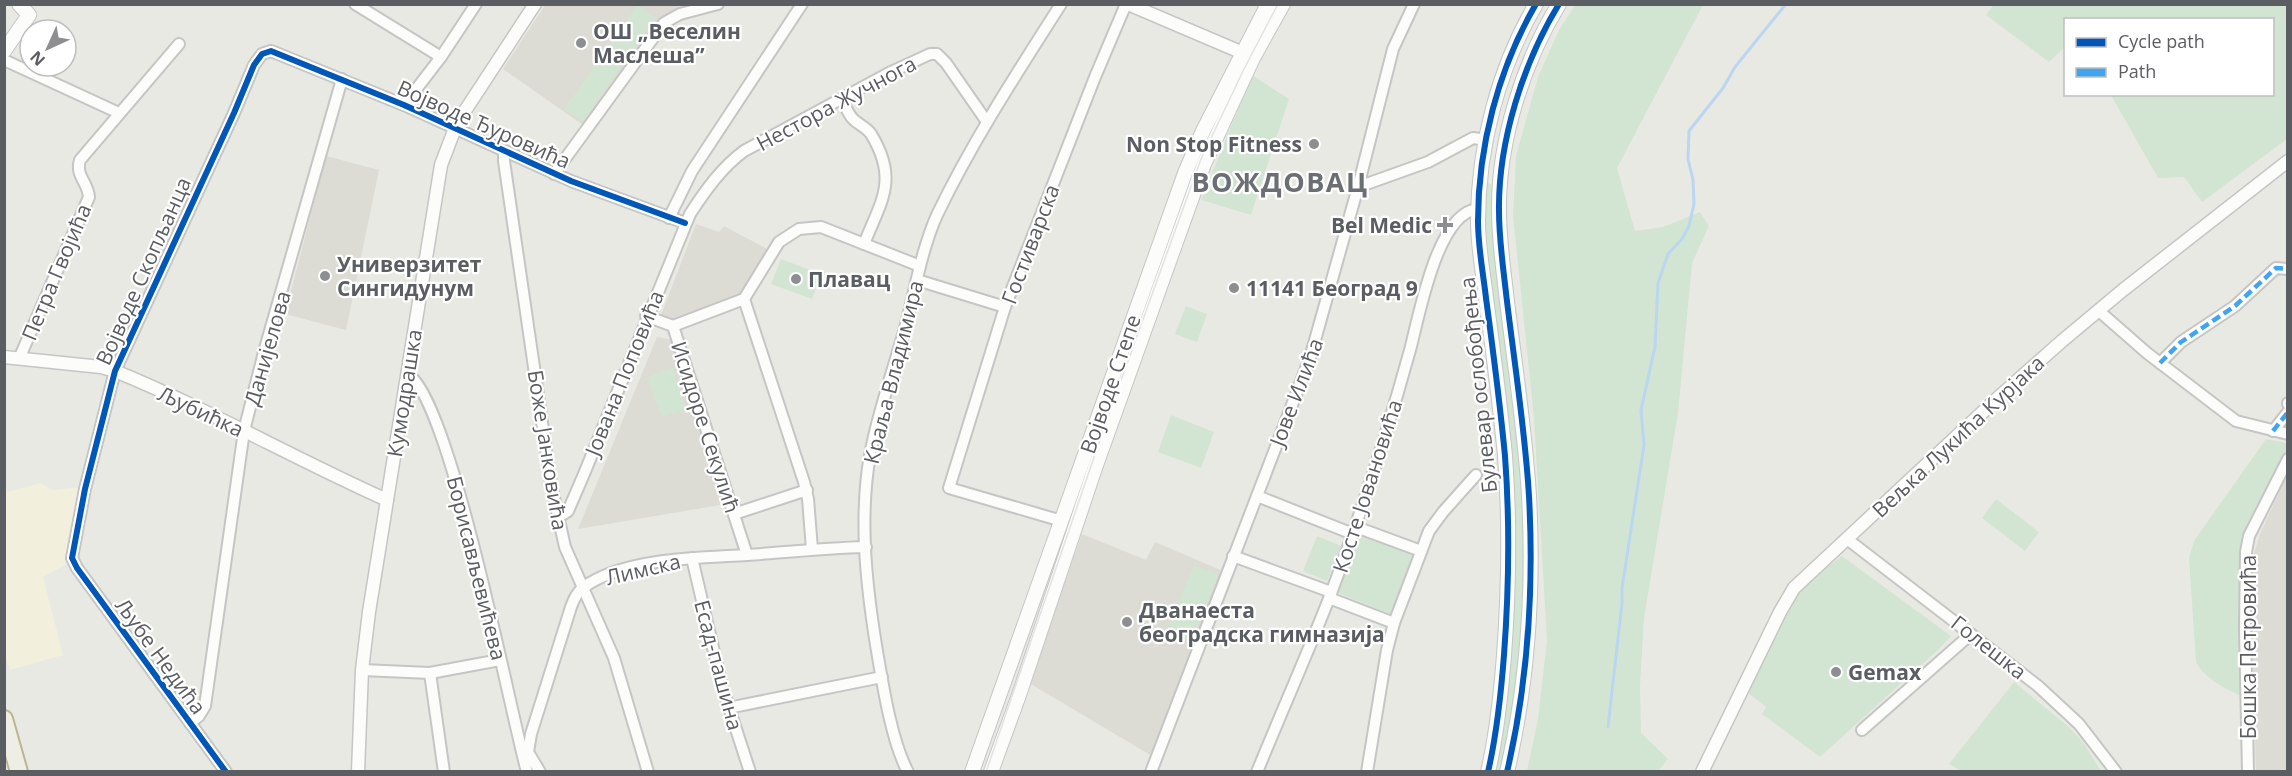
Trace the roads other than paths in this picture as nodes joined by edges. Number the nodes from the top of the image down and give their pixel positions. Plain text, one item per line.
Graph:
1 (19, 4) edge
2 (355, 4) edge
3 (476, 4) edge
4 (535, 4) edge
5 (718, 4) edge
6 (802, 4) edge
7 (1061, 4) edge
8 (1127, 4) edge
9 (1268, 4) edge
10 (1283, 4) edge
11 (1414, 4) edge
12 (1536, 4) edge
13 (1559, 4) edge
14 (373, 9) edge
15 (32, 10) edge
16 (179, 44) dead end
17 (4, 51) edge
18 (271, 51) joint
19 (1248, 56) junction
20 (441, 57) junction
21 (4, 60) edge
22 (342, 78) junction
23 (842, 99) junction
24 (404, 105) junction
25 (119, 113) junction
26 (987, 122) junction
27 (454, 127) junction
28 (1487, 140) junction
29 (504, 151) junction
30 (2288, 161) edge
31 (1482, 173) junction
32 (554, 174) junction
33 (1502, 175) junction
34 (1358, 187) junction
35 (1478, 209) junction
36 (669, 218) junction
37 (685, 223) junction
38 (864, 244) junction
39 (920, 266) junction
40 (2288, 269) edge
41 (916, 280) junction
42 (744, 299) junction
43 (1005, 307) junction
44 (2099, 311) junction
45 (646, 316) junction
46 (674, 326) junction
47 (4, 357) edge
48 (19, 359) junction
49 (2160, 363) junction
50 (115, 371) junction
51 (407, 374) junction
52 (2288, 412) edge
53 (244, 431) junction
54 (2272, 431) junction
55 (2288, 434) edge
56 (2288, 459) edge
57 (1476, 475) dead end
58 (807, 490) junction
59 (1257, 496) junction
60 (387, 500) junction
61 (734, 514) junction
62 (557, 518) junction
63 (1062, 521) junction
64 (1354, 530) junction
65 (1847, 539) junction
66 (866, 547) junction
67 (812, 549) junction
68 (1421, 551) junction
69 (747, 555) junction
70 (1233, 556) junction
71 (72, 558) joint
72 (692, 558) junction
73 (582, 588) junction
74 (1330, 595) junction
75 (1394, 623) junction
76 (1971, 634) junction
77 (500, 660) junction
78 (362, 670) junction
79 (430, 673) junction
80 (882, 678) junction
81 (728, 708) junction
82 (4, 719) edge
83 (190, 723) junction
84 (1862, 730) dead end
85 (517, 732) junction
86 (531, 734) junction
87 (19, 771) edge
88 (226, 771) edge
89 (358, 771) edge
90 (444, 771) edge
91 (527, 771) edge
92 (540, 771) edge
93 (648, 771) edge
94 (750, 771) edge
95 (908, 771) edge
96 (972, 771) edge
97 (991, 771) edge
98 (1151, 771) edge
99 (1257, 771) edge
100 (1367, 771) edge
101 (1488, 771) edge
102 (1507, 771) edge
103 (1702, 771) edge
104 (2116, 771) edge
105 (2248, 771) edge

1 - 15 main road
2 - 14 street
3 - 20 street
4 - 27 street, Кумодрашка
5 - 32 street
6 - 36 street
7 - 26 street, Краља Владимира
8 - 19 street
8 - 43 street, Гостиварска
9 - 19 main road, Војводе Степе
10 - 19 main road, Војводе Степе
11 - 34 street, Јове Илића
12 - 28 main road, Булевар ослобођења
13 - 33 main road, Булевар ослобођења
14 - 20 street
15 - 17 main road
16 - 25 street, Петра Гвојића
18 - 22 street, Војводе Ђуровића
18 - 50 street, Војводе Скопљанца
19 - 63 main road, Војводе Степе
19 - 97 main road, Војводе Степе
20 - 24 street
21 - 25 street
22 - 24 street, Војводе Ђуровића
22 - 53 street, Данијелова
23 - 26 street, Нестора Жучнога
23 - 37 street, Нестора Жучнога
23 - 38 street
24 - 27 street, Војводе Ђуровића
25 - 48 street, Петра Гвојића
26 - 39 street, Краља Владимира
27 - 29 street, Војводе Ђуровића
27 - 51 street, Кумодрашка
28 - 31 main road, Булевар ослобођења
28 - 34 street
29 - 32 street, Војводе Ђуровића
29 - 62 street, Боже Јанковића
30 - 44 street, Вељка Лукића Курјака
31 - 33 main road
31 - 35 main road, Булевар ослобођења
32 - 36 street, Војводе Ђуровића
33 - 102 main road, Булевар ослобођења
34 - 59 street, Јове Илића
35 - 64 street, Косте Јовановића
35 - 101 main road, Булевар ослобођења
36 - 37 street, Војводе Ђуровића
37 - 45 street, Јована Поповића
38 - 39 street
38 - 42 street
39 - 41 street, Краља Владимира
40 - 49 street
41 - 43 street
41 - 66 street, Краља Владимира
42 - 46 street
42 - 58 street
43 - 63 street, Гостиварска
44 - 49 street
44 - 65 street, Вељка Лукића Курјака
45 - 46 street, Исидоре Секулић
45 - 62 street, Јована Поповића
46 - 61 street, Исидоре Секулић
47 - 48 street, Љубићка
48 - 50 street, Љубићка
49 - 54 street
50 - 53 street, Љубићка
50 - 71 street, Војводе Скопљанца
51 - 60 street, Кумодрашка
51 - 77 street, Борисављевићева
52 - 54 street
53 - 60 street, Љубићка
53 - 83 street, Данијелова
54 - 55 street
56 - 105 street, Бошка Петровића
57 - 68 street
58 - 61 street
58 - 67 street
59 - 64 street
59 - 70 street, Јове Илића
60 - 78 street, Кумодрашка
61 - 69 street, Исидоре Секулић
62 - 73 street, Боже Јанковића
63 - 96 main road, Војводе Степе
64 - 68 street
64 - 74 street, Косте Јовановића
65 - 76 street, Голешка
65 - 103 street, Вељка Лукића Курјака
66 - 67 street, Лимска
66 - 80 street, Краља Владимира
67 - 69 street, Лимска
68 - 75 street
69 - 72 street, Лимска
70 - 74 street
70 - 98 street, Јове Илића
71 - 83 street, Љубе Недића
72 - 73 street, Лимска
72 - 81 street, Есад-пашина
73 - 86 street, Лимска
73 - 93 street, Боже Јанковића
74 - 75 street
74 - 99 street, Косте Јовановића
75 - 100 street
76 - 84 street
76 - 104 street, Голешка
77 - 79 street
77 - 85 street, Борисављевићева
78 - 79 street
78 - 89 street, Кумодрашка
79 - 90 street
80 - 81 street
80 - 95 street, Краља Владимира
81 - 94 street, Есад-пашина
82 - 87 highway
83 - 88 street, Љубе Недића
85 - 86 street
85 - 91 street, Борисављевићева
86 - 92 street, Лимска

